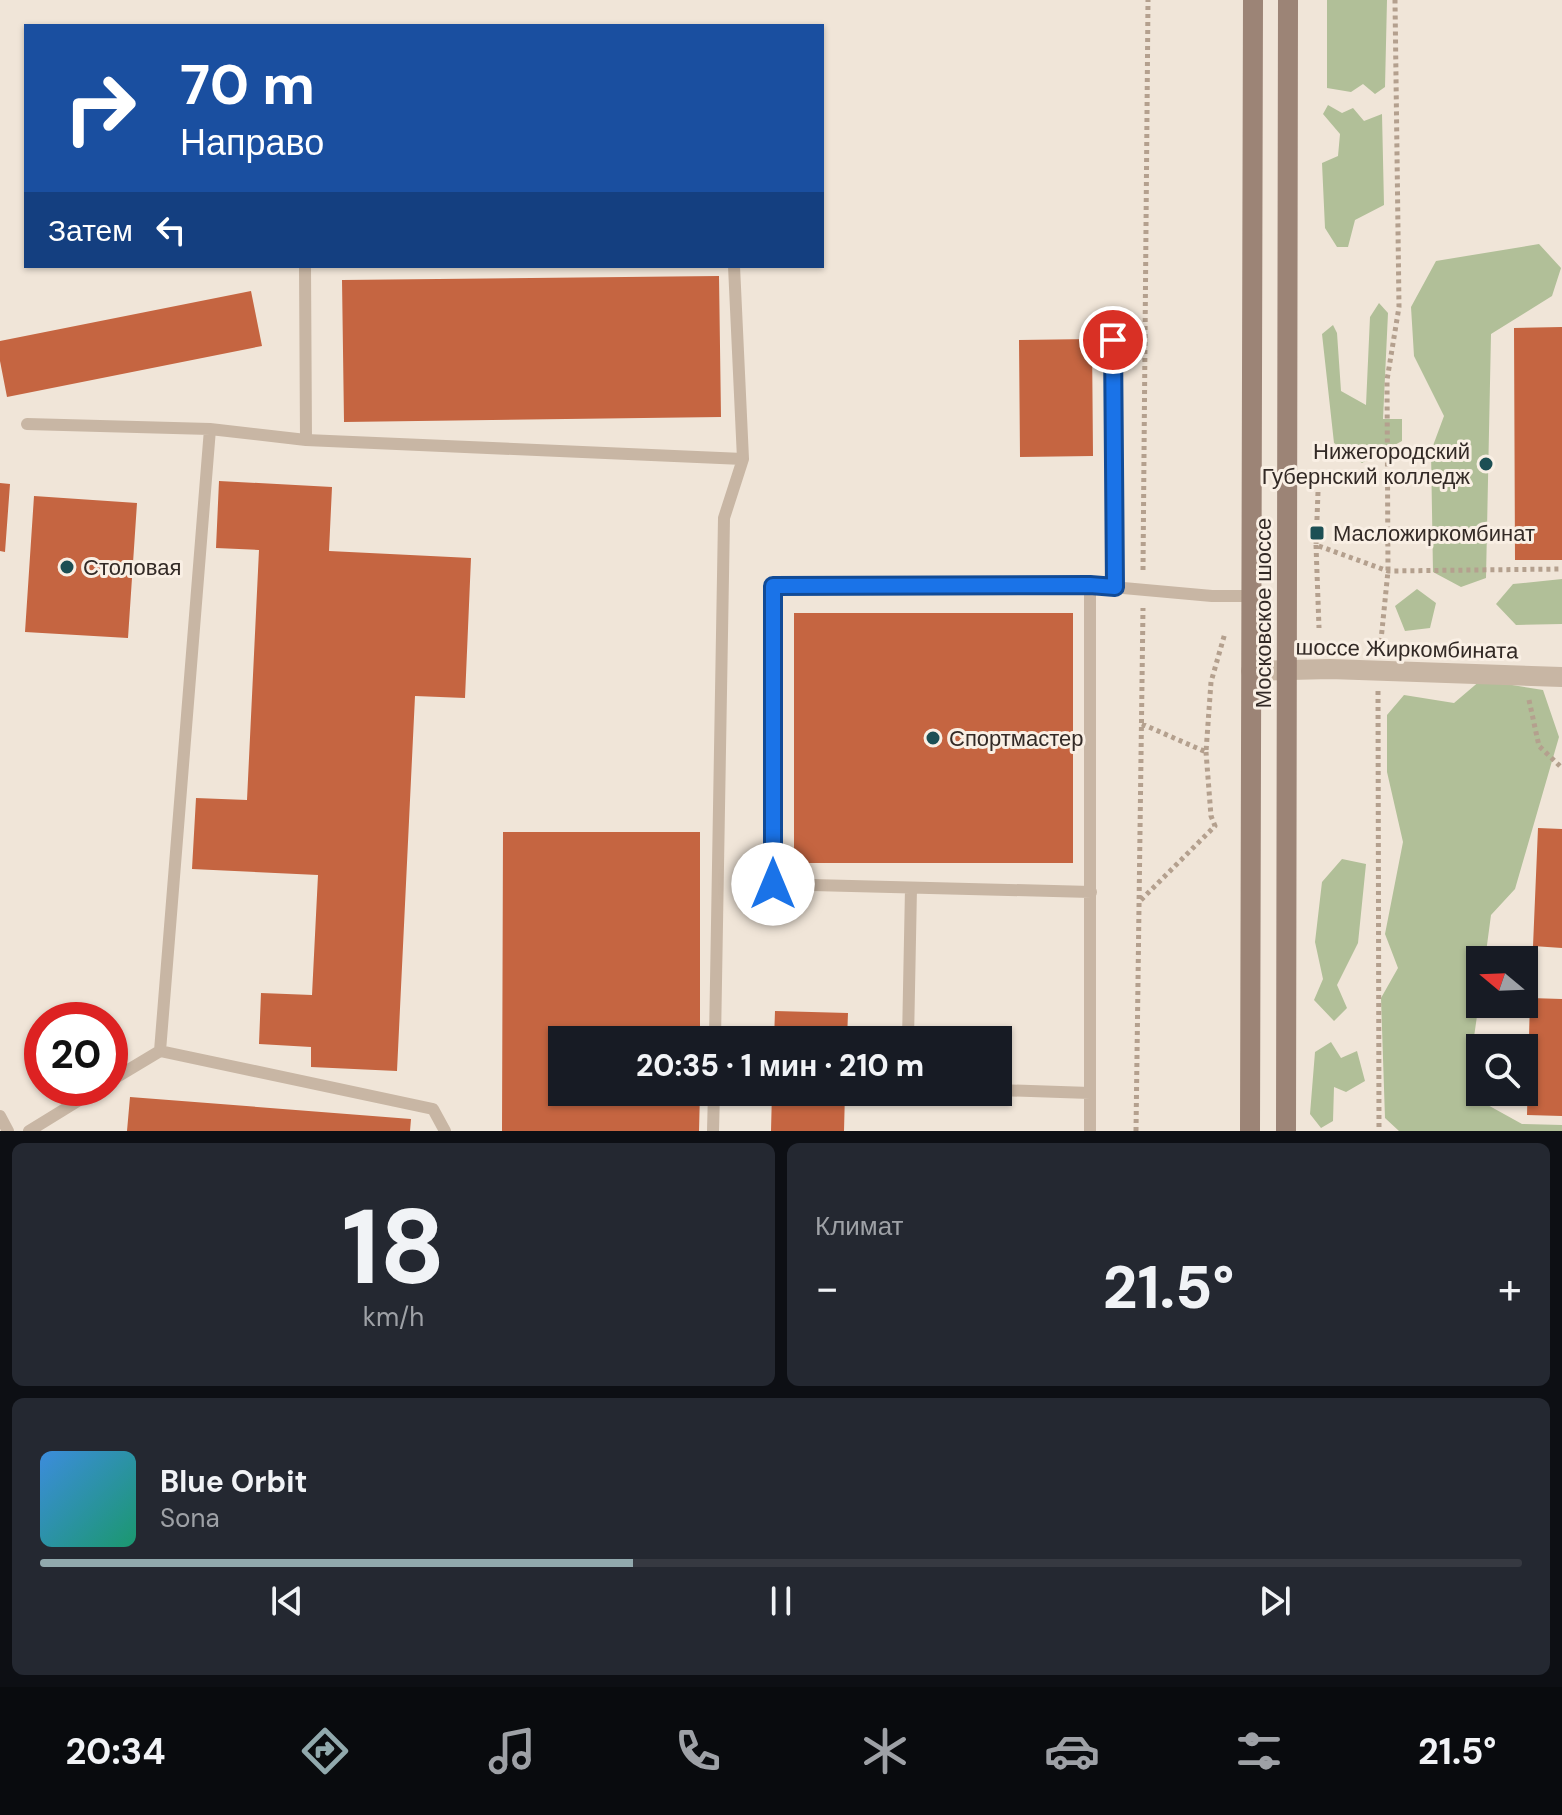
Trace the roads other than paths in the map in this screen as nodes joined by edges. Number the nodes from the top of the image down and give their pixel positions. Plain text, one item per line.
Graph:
1 (1253, 0) edge
2 (1288, 0) edge
3 (305, 268) edge
4 (734, 268) edge
5 (1113, 340) dead end
6 (27, 424) dead end
7 (210, 429) junction
8 (306, 440) junction
9 (743, 459) junction
10 (1090, 585) junction
11 (1115, 587) junction
12 (1251, 596) junction
13 (1287, 670) junction
14 (1251, 671) junction
15 (1562, 677) edge
16 (911, 888) junction
17 (1091, 892) junction
18 (715, 1026) edge
19 (908, 1026) edge
20 (160, 1051) junction
21 (128, 1070) edge
22 (1012, 1090) edge
23 (1090, 1093) junction
24 (70, 1106) edge
25 (714, 1106) edge
26 (0, 1116) edge
27 (8, 1131) edge
28 (29, 1131) edge
29 (445, 1131) edge
30 (713, 1131) edge
31 (1090, 1131) edge
32 (1250, 1131) edge
33 (1286, 1131) edge

1 - 12 main road, Московское шоссе
2 - 13 main road, Московское шоссе
3 - 8 lane
4 - 9 lane
5 - 11 lane
6 - 7 lane
7 - 8 lane
7 - 20 lane
8 - 9 lane
9 - 18 lane
10 - 11 lane
10 - 16 lane
10 - 17 lane
11 - 12 lane
12 - 14 main road, Московское шоссе
13 - 14 street, шоссе Жиркомбината
13 - 15 street, шоссе Жиркомбината
13 - 33 main road, Московское шоссе
14 - 32 main road, Московское шоссе
16 - 17 lane
16 - 19 lane
17 - 23 lane
20 - 21 lane
20 - 29 lane
22 - 23 lane
23 - 31 lane
24 - 28 lane
25 - 30 lane
26 - 27 lane

